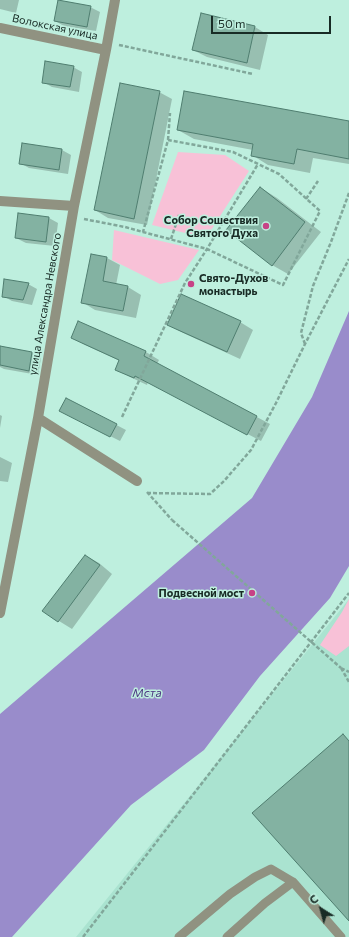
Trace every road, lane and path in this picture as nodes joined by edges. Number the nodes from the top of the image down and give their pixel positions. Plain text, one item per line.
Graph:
1 (115, 0) edge
2 (0, 28) edge
3 (106, 46) junction
4 (253, 74) dead end
5 (170, 113) dead end
6 (168, 140) junction
7 (258, 164) junction
8 (318, 181) dead end
9 (349, 193) edge
10 (306, 198) junction
11 (0, 201) edge
12 (74, 206) junction
13 (179, 215) dead end
14 (72, 216) junction
15 (143, 232) junction
16 (171, 239) junction
17 (207, 249) junction
18 (349, 259) edge
19 (305, 344) junction
20 (122, 417) dead end
21 (38, 418) junction
22 (137, 481) joint
23 (147, 493) junction
24 (349, 593) edge
25 (0, 613) edge
26 (341, 668) junction
27 (349, 672) edge
28 (349, 682) edge
29 (293, 882) junction
30 (83, 937) edge
31 (179, 937) edge
32 (226, 937) edge
33 (341, 937) edge

1 - 3 street, улица Александра Невского
2 - 3 street, Волокская улица
3 - 4 path
3 - 12 street, улица Александра Невского
5 - 6 path
6 - 7 path
6 - 15 path
7 - 10 path
7 - 17 path
8 - 10 path
9 - 19 path
10 - 17 path
11 - 12 street
12 - 14 street, улица Александра Невского
13 - 16 path
14 - 15 path
14 - 21 street, улица Александра Невского
15 - 16 path
16 - 17 path
17 - 20 path
18 - 19 path
19 - 23 path
21 - 22 street
21 - 25 street, улица Александра Невского
22 - 23 path
23 - 26 path, bridge
24 - 30 path
26 - 27 path
26 - 28 path
29 - 31 lane
29 - 32 lane
29 - 33 lane

